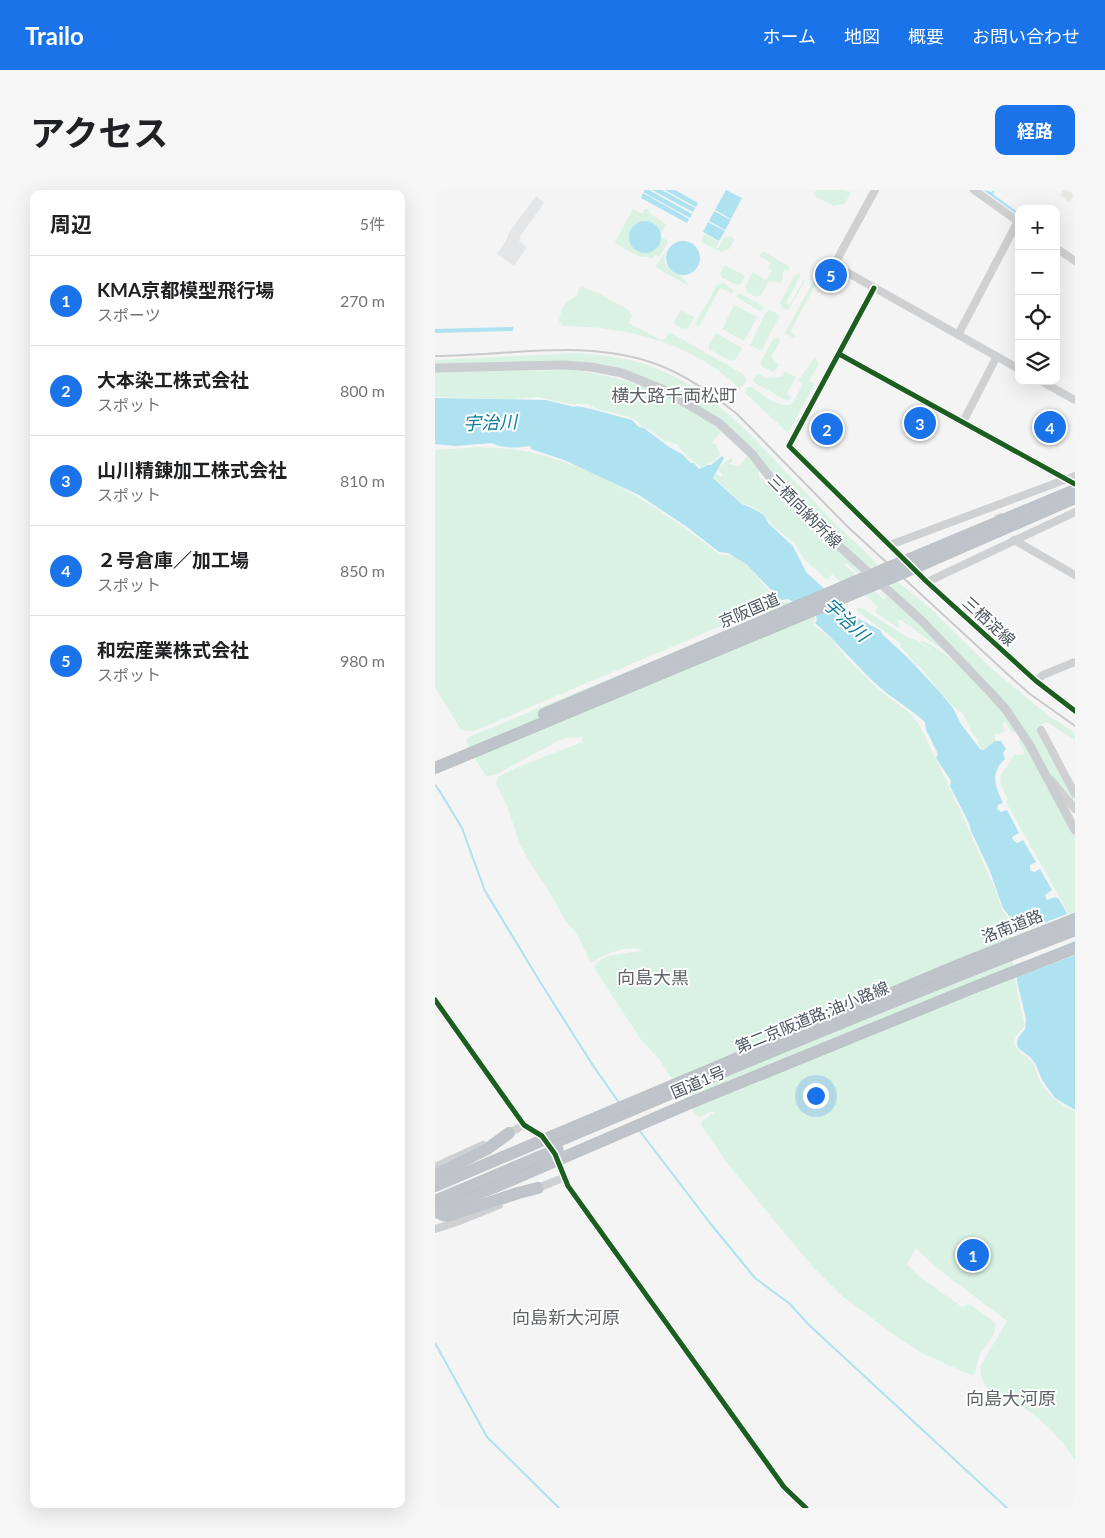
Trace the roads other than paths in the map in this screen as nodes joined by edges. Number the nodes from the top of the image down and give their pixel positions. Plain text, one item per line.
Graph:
1 (875, 190) edge
2 (974, 190) edge
3 (986, 194) edge
4 (1015, 219) edge
5 (1015, 229) edge
6 (1059, 250) edge
7 (1075, 261) edge
8 (874, 288) junction
9 (958, 335) junction
10 (839, 354) junction
11 (997, 356) junction
12 (1015, 367) edge
13 (435, 368) edge
14 (1048, 385) edge
15 (1075, 400) edge
16 (963, 422) junction
17 (1073, 482) edge
18 (1075, 498) edge
19 (1075, 512) edge
20 (1010, 539) junction
21 (890, 545) junction
22 (916, 562) junction
23 (1075, 575) edge
24 (873, 580) junction
25 (927, 582) junction
26 (1075, 662) edge
27 (1036, 681) junction
28 (1075, 710) edge
29 (1041, 730) dead end
30 (443, 759) edge
31 (435, 768) edge
32 (1047, 777) junction
33 (1075, 794) edge
34 (1075, 809) edge
35 (1075, 830) edge
36 (1075, 919) edge
37 (1075, 930) edge
38 (1075, 938) edge
39 (1075, 948) edge
40 (961, 964) joint
41 (435, 1000) edge
42 (524, 1125) junction
43 (509, 1133) junction
44 (565, 1142) junction
45 (435, 1167) edge
46 (435, 1175) edge
47 (563, 1178) junction
48 (435, 1186) edge
49 (538, 1188) junction
50 (435, 1194) edge
51 (435, 1201) edge
52 (435, 1210) edge
53 (435, 1228) edge
54 (806, 1508) edge

1 - 8 street
2 - 3 street
3 - 4 street
5 - 9 street
6 - 7 street
8 - 9 street
8 - 10 street
9 - 11 street
10 - 16 street
10 - 21 street, 三栖淀線
11 - 12 street
11 - 16 street
13 - 24 main road, 三栖向納所線
14 - 15 street
16 - 17 street
17 - 21 street
17 - 22 highway, 京阪国道
18 - 22 highway, 京阪国道
19 - 20 street
20 - 23 street
20 - 25 street
21 - 25 street, 三栖淀線
22 - 24 highway, 京阪国道, bridge
24 - 30 highway, 京阪国道
24 - 32 main road, 三栖向納所線
25 - 27 street, 三栖淀線
26 - 27 street
27 - 28 street, 三栖淀線
29 - 33 street
30 - 31 highway, 京阪国道
32 - 34 street
32 - 35 main road, 三栖向納所線
36 - 40 highway, 洛南道路
37 - 44 highway, 第二京阪道路;油小路線
38 - 44 highway, 第二京阪道路;油小路線
39 - 52 highway, 国道1号, bridge
40 - 48 highway, 国道1号, bridge
41 - 42 street
42 - 43 street
42 - 47 street
43 - 45 street
43 - 46 highway
44 - 50 highway
44 - 51 highway, bridge
47 - 49 street
47 - 54 street
49 - 52 highway
49 - 53 street

